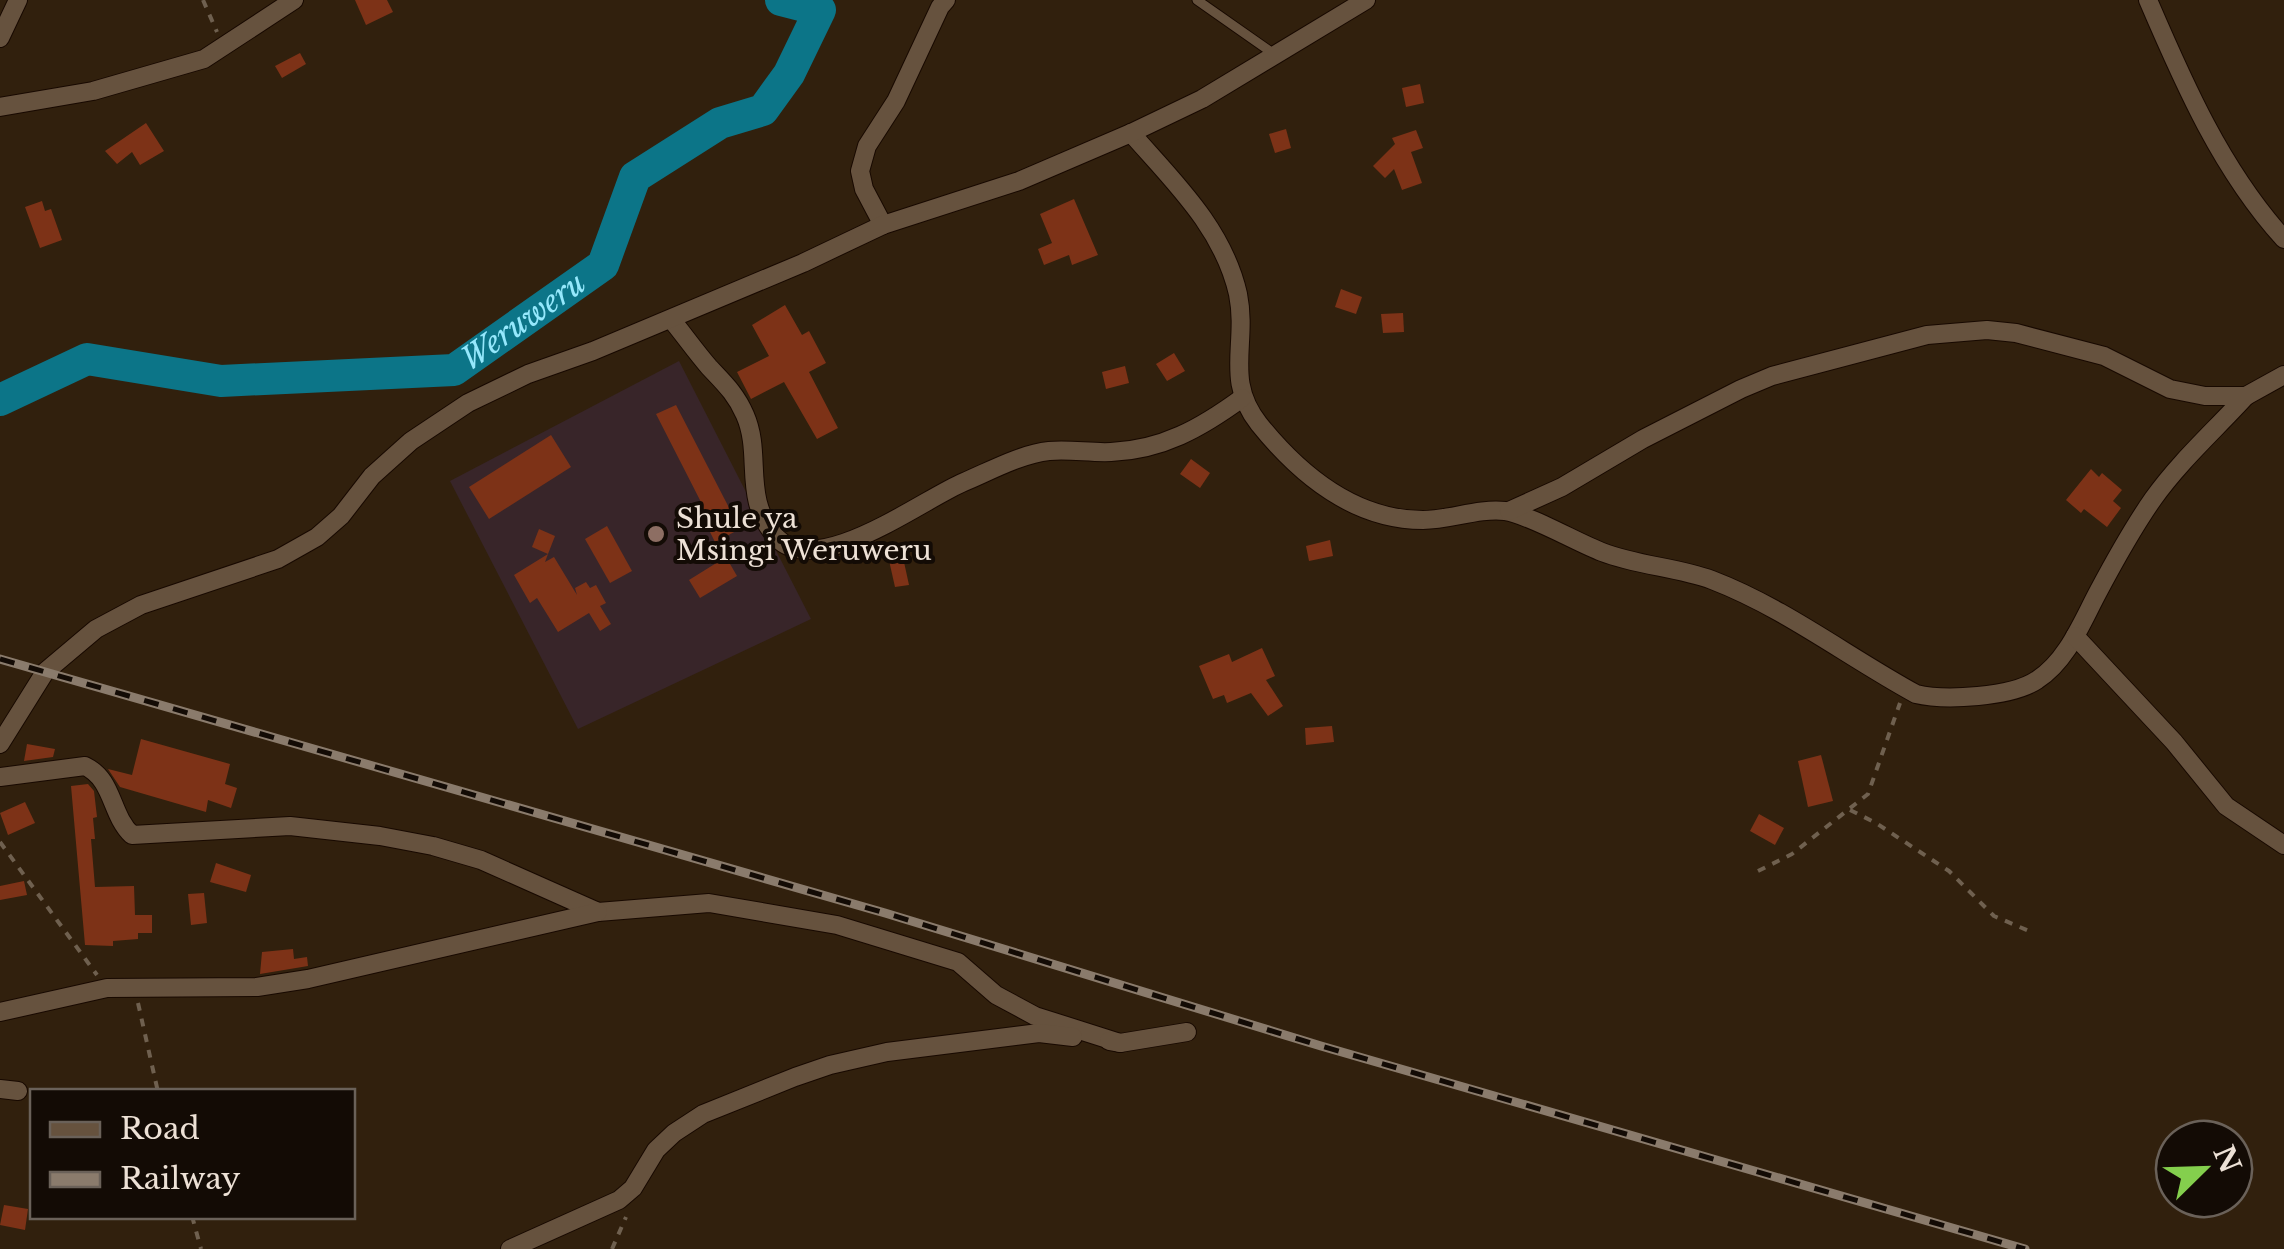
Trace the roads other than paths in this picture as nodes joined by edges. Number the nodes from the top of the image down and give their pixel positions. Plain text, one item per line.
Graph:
1 (18, 0) edge
2 (294, 0) edge
3 (946, 0) edge
4 (1197, 0) edge
5 (1366, 0) edge
6 (2148, 0) edge
7 (0, 38) edge
8 (1276, 56) junction
9 (0, 107) edge
10 (1131, 133) junction
11 (882, 225) junction
12 (2284, 238) edge
13 (671, 319) junction
14 (2284, 375) edge
15 (2246, 396) junction
16 (1242, 398) junction
17 (1509, 511) junction
18 (2075, 636) junction
19 (0, 744) edge
20 (0, 777) edge
21 (2284, 845) edge
22 (598, 912) junction
23 (0, 1012) edge
24 (1187, 1032) dead end
25 (1120, 1043) junction
26 (510, 1249) edge

1 - 7 street
2 - 9 street
3 - 11 street
4 - 8 lane
5 - 8 street
6 - 12 street
8 - 10 street
10 - 11 street
10 - 16 street
11 - 13 street
13 - 16 street
13 - 19 street
14 - 15 street
15 - 17 street
15 - 18 street
16 - 17 street
17 - 18 street
18 - 21 street
20 - 22 street
22 - 23 street
22 - 25 street
24 - 25 street
25 - 26 street

